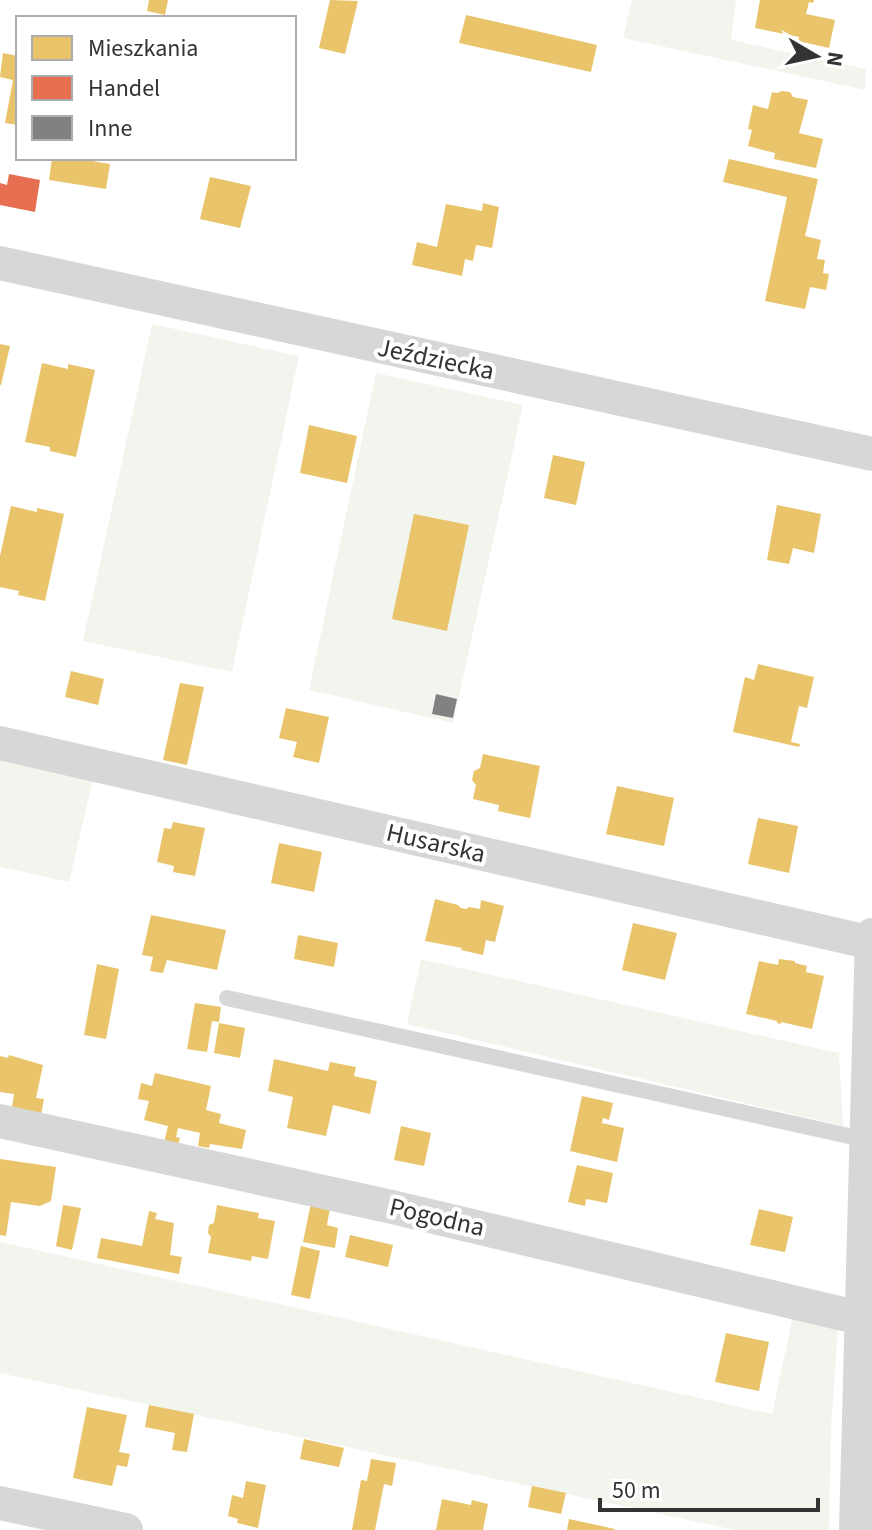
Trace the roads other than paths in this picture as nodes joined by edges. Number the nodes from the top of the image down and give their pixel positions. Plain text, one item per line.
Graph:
1 (0, 263) edge
2 (872, 454) edge
3 (0, 743) edge
4 (872, 935) edge
5 (872, 943) edge
6 (227, 998) dead end
7 (0, 1121) edge
8 (867, 1142) junction
9 (867, 1316) edge
10 (0, 1503) edge
11 (126, 1530) edge
12 (856, 1530) edge

1 - 2 street, Jeździecka
3 - 5 street, Husarska
4 - 5 street
5 - 8 street
6 - 8 lane
7 - 9 street, Pogodna
8 - 9 street
9 - 12 street
10 - 11 street

